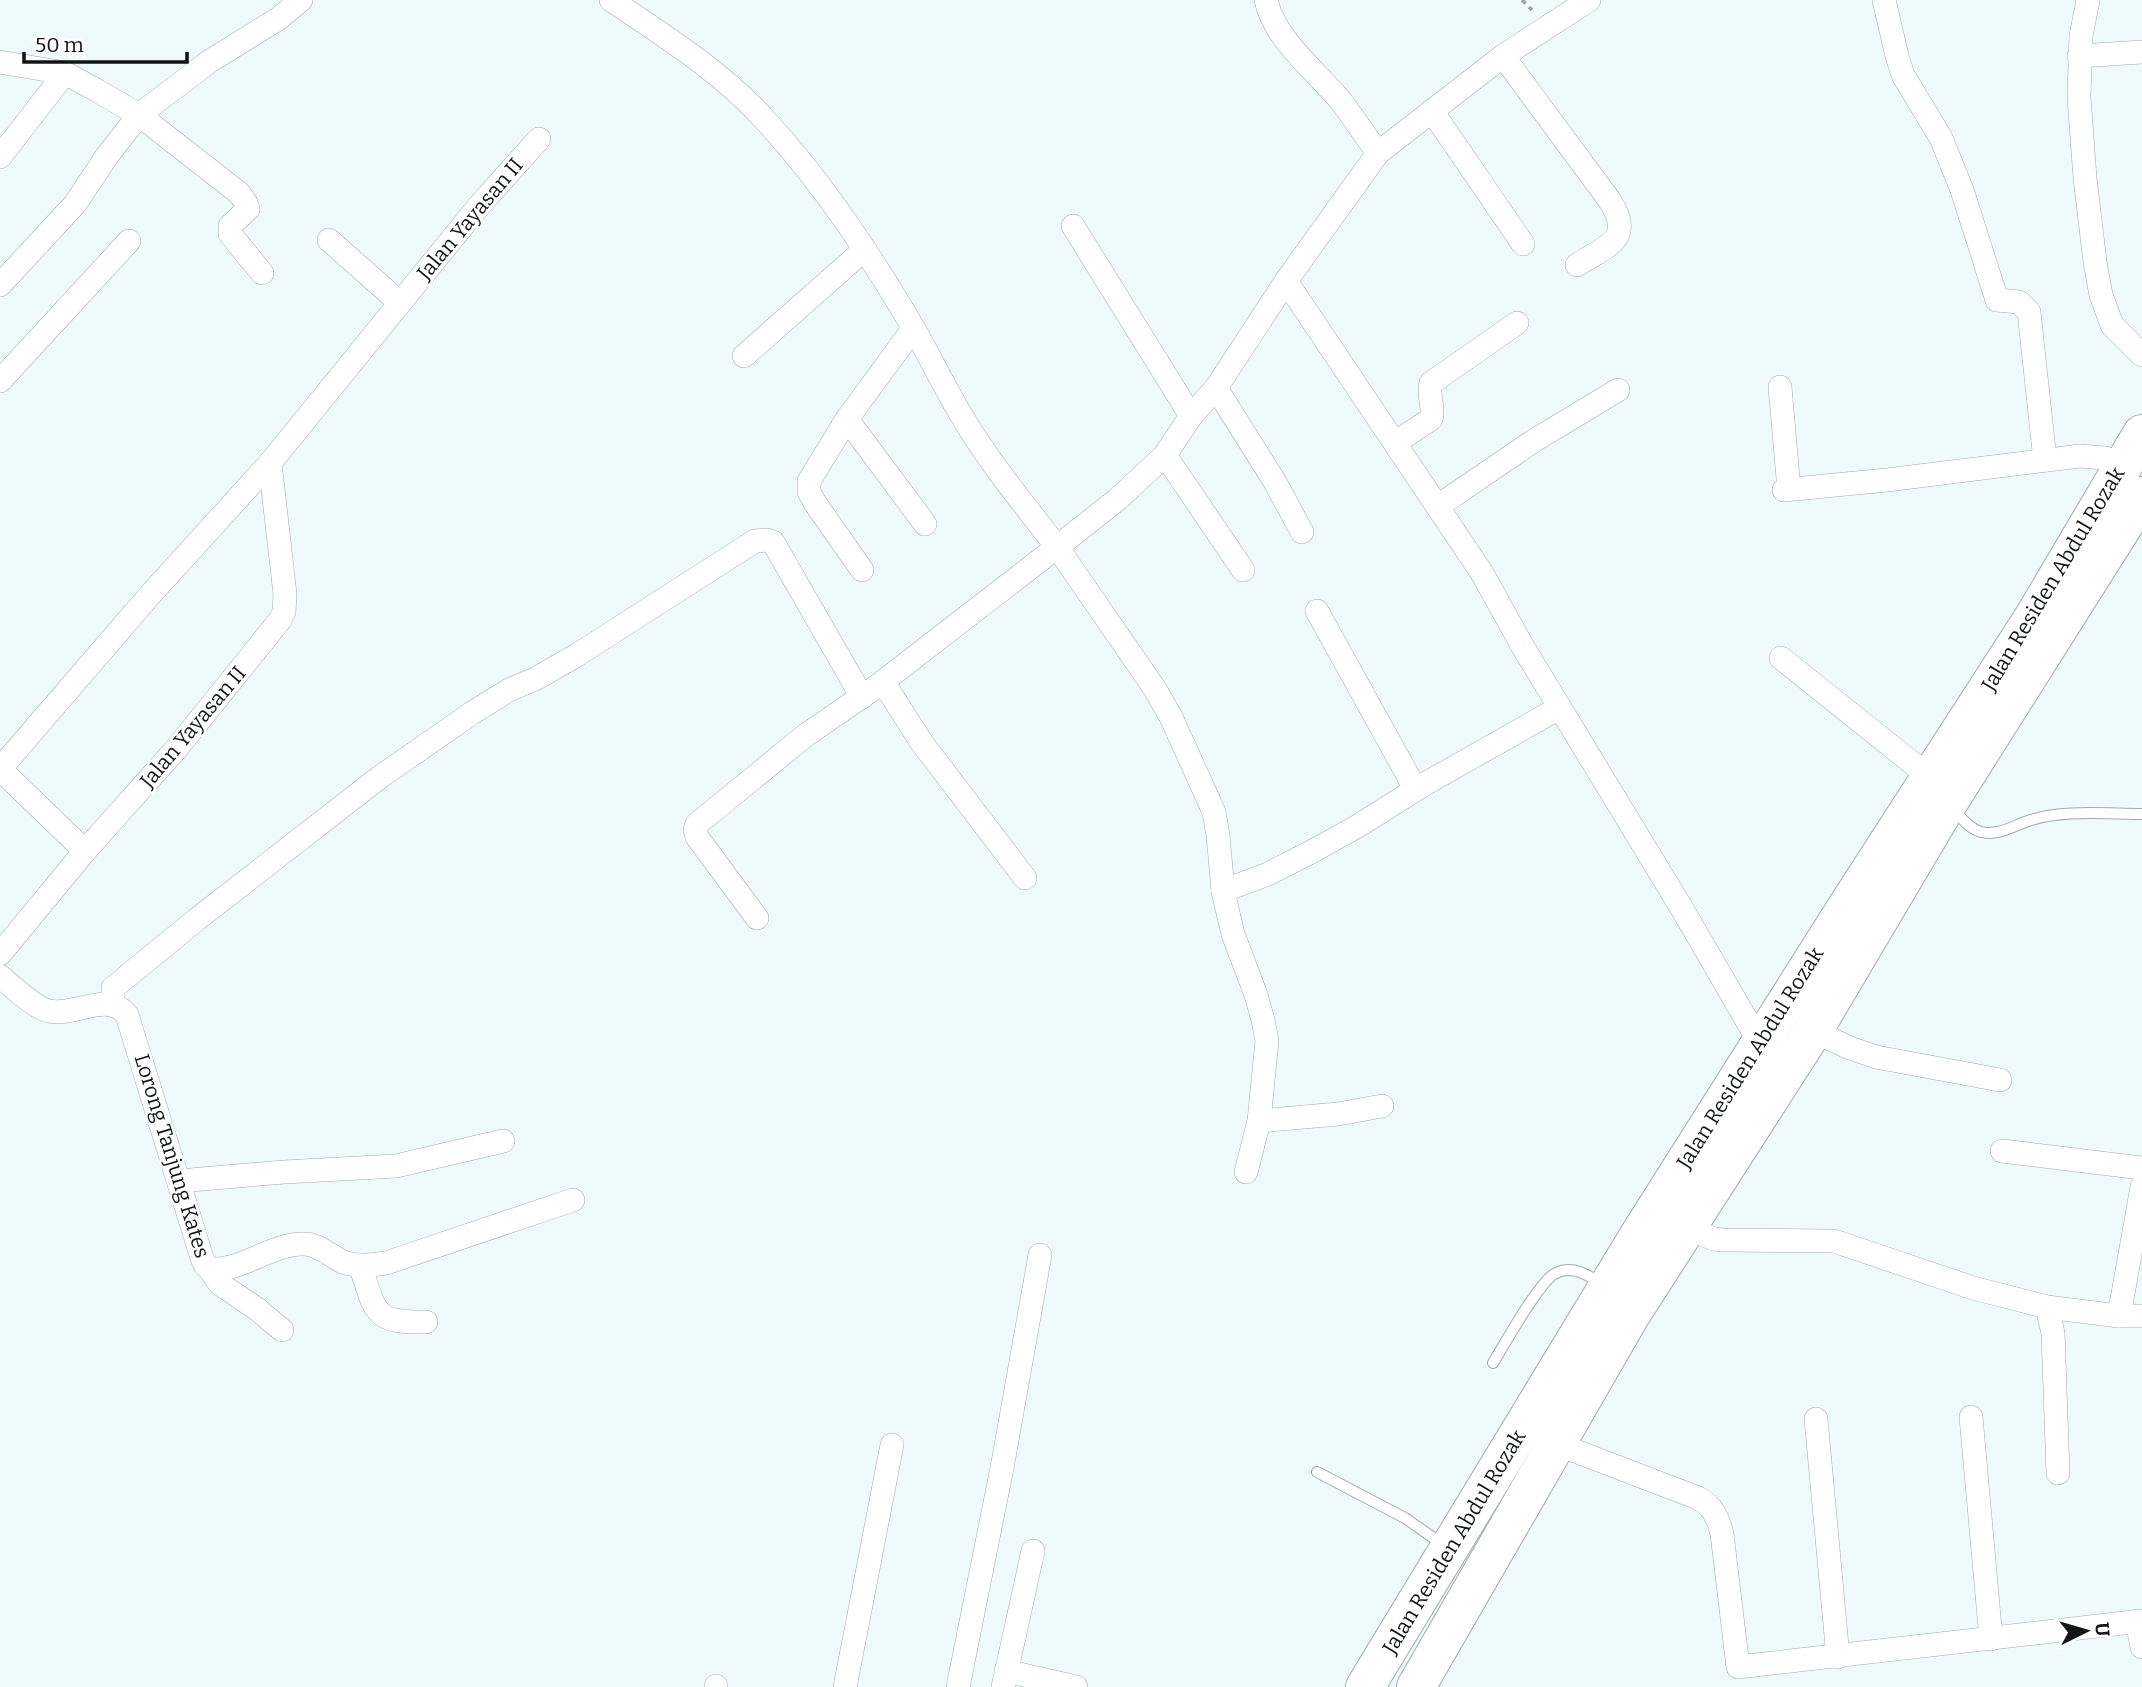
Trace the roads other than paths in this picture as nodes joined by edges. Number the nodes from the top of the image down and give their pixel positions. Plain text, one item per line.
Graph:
1 (301, 0) edge
2 (611, 0) edge
3 (1266, 0) edge
4 (1589, 0) edge
5 (1884, 0) edge
6 (2088, 0) edge
7 (2142, 52) edge
8 (1503, 56) junction
9 (2079, 56) junction
10 (0, 62) edge
11 (65, 73) junction
12 (1432, 111) junction
13 (139, 115) junction
14 (539, 139) dead end
15 (1378, 153) junction
16 (0, 157) edge
17 (1073, 226) dead end
18 (329, 240) dead end
19 (129, 241) dead end
20 (1523, 244) dead end
21 (864, 250) junction
22 (1577, 265) dead end
23 (262, 273) dead end
24 (1286, 281) junction
25 (0, 285) edge
26 (400, 303) junction
27 (1517, 324) dead end
28 (914, 329) junction
29 (2142, 355) edge
30 (744, 356) dead end
31 (0, 381) edge
32 (1780, 387) dead end
33 (1216, 388) junction
34 (1618, 390) dead end
35 (1191, 416) junction
36 (847, 419) junction
37 (1395, 443) junction
38 (1165, 454) junction
39 (2046, 460) junction
40 (270, 463) junction
41 (2136, 465) edge
42 (1438, 506) junction
43 (925, 524) dead end
44 (1302, 532) dead end
45 (1057, 547) junction
46 (862, 570) dead end
47 (1243, 570) dead end
48 (1317, 611) dead end
49 (1781, 658) dead end
50 (872, 690) junction
51 (1559, 708) junction
52 (0, 769) edge
53 (1423, 785) junction
54 (1938, 791) junction
55 (2142, 814) edge
56 (85, 851) junction
57 (1025, 878) dead end
58 (1223, 891) junction
59 (757, 918) dead end
60 (0, 954) edge
61 (0, 976) edge
62 (113, 1004) junction
63 (1813, 1031) junction
64 (1760, 1043) junction
65 (2000, 1080) dead end
66 (1381, 1106) dead end
67 (1259, 1121) junction
68 (503, 1141) dead end
69 (2002, 1151) dead end
70 (2142, 1168) edge
71 (1246, 1172) dead end
72 (178, 1181) junction
73 (2142, 1187) edge
74 (573, 1200) dead end
75 (1687, 1228) junction
76 (1040, 1255) dead end
77 (360, 1265) junction
78 (208, 1267) junction
79 (1607, 1288) junction
80 (2047, 1307) junction
81 (2119, 1316) junction
82 (2142, 1316) edge
83 (426, 1322) dead end
84 (282, 1330) dead end
85 (1493, 1363) dead end
86 (1971, 1416) dead end
87 (1816, 1419) dead end
88 (1557, 1444) junction
89 (892, 1445) dead end
90 (1317, 1472) dead end
91 (2058, 1473) dead end
92 (1450, 1549) junction
93 (1033, 1552) dead end
94 (2139, 1621) edge
95 (1991, 1639) junction
96 (2142, 1647) edge
97 (1838, 1657) junction
98 (1005, 1679) edge
99 (845, 1687) edge
100 (958, 1687) edge
101 (1076, 1687) edge
102 (1365, 1687) edge
103 (1416, 1687) edge

1 - 13 street
2 - 21 street
3 - 15 street
4 - 8 street
5 - 39 street
6 - 9 street
7 - 9 street
8 - 12 street
8 - 22 street
9 - 29 street
10 - 11 street
11 - 13 street
11 - 16 street
12 - 15 street
12 - 20 street
13 - 23 street
13 - 25 street
14 - 26 street, Jalan Yayasan II
15 - 24 street
17 - 35 street
18 - 26 street
19 - 31 street
21 - 28 street
21 - 30 street
24 - 33 street
24 - 37 street
26 - 40 street, Jalan Yayasan II
27 - 37 street
28 - 36 street
28 - 45 street
32 - 39 street
33 - 35 street
33 - 44 street
34 - 42 street
35 - 38 street
36 - 43 street
36 - 46 street
37 - 42 street
38 - 45 street
38 - 47 street
39 - 41 street
40 - 52 street, Jalan Yayasan II
40 - 56 street, Jalan Yayasan II
41 - 54 highway, Jalan Residen Abdul Rozak
42 - 51 street
45 - 50 street
45 - 58 street
48 - 53 street
49 - 54 street
50 - 57 street
50 - 59 street
50 - 62 street
51 - 53 street
51 - 64 street
52 - 56 street
53 - 58 street
54 - 55 lane
54 - 63 highway, Jalan Residen Abdul Rozak
54 - 64 highway, Jalan Residen Abdul Rozak
56 - 60 street, Jalan Yayasan II
58 - 67 street
61 - 62 street
62 - 72 street, Lorong Tanjung Kates
63 - 65 street
63 - 75 highway, Jalan Residen Abdul Rozak
64 - 79 highway, Jalan Residen Abdul Rozak
66 - 67 street
67 - 71 street
68 - 72 street
69 - 70 street
72 - 78 street, Lorong Tanjung Kates
73 - 81 street
74 - 77 street, Lorong Tanjung Kates
75 - 80 street
75 - 88 highway, Jalan Residen Abdul Rozak
76 - 100 street
77 - 78 street, Lorong Tanjung Kates
77 - 83 street
78 - 84 street
79 - 85 lane
79 - 92 highway, Jalan Residen Abdul Rozak
80 - 81 street
80 - 91 street
81 - 82 street
86 - 95 street
87 - 97 street
88 - 97 street
88 - 103 highway, Jalan Residen Abdul Rozak
89 - 99 street
90 - 92 lane
92 - 102 highway, Jalan Residen Abdul Rozak
93 - 98 street
94 - 95 street
94 - 96 street
95 - 97 street
98 - 101 street

